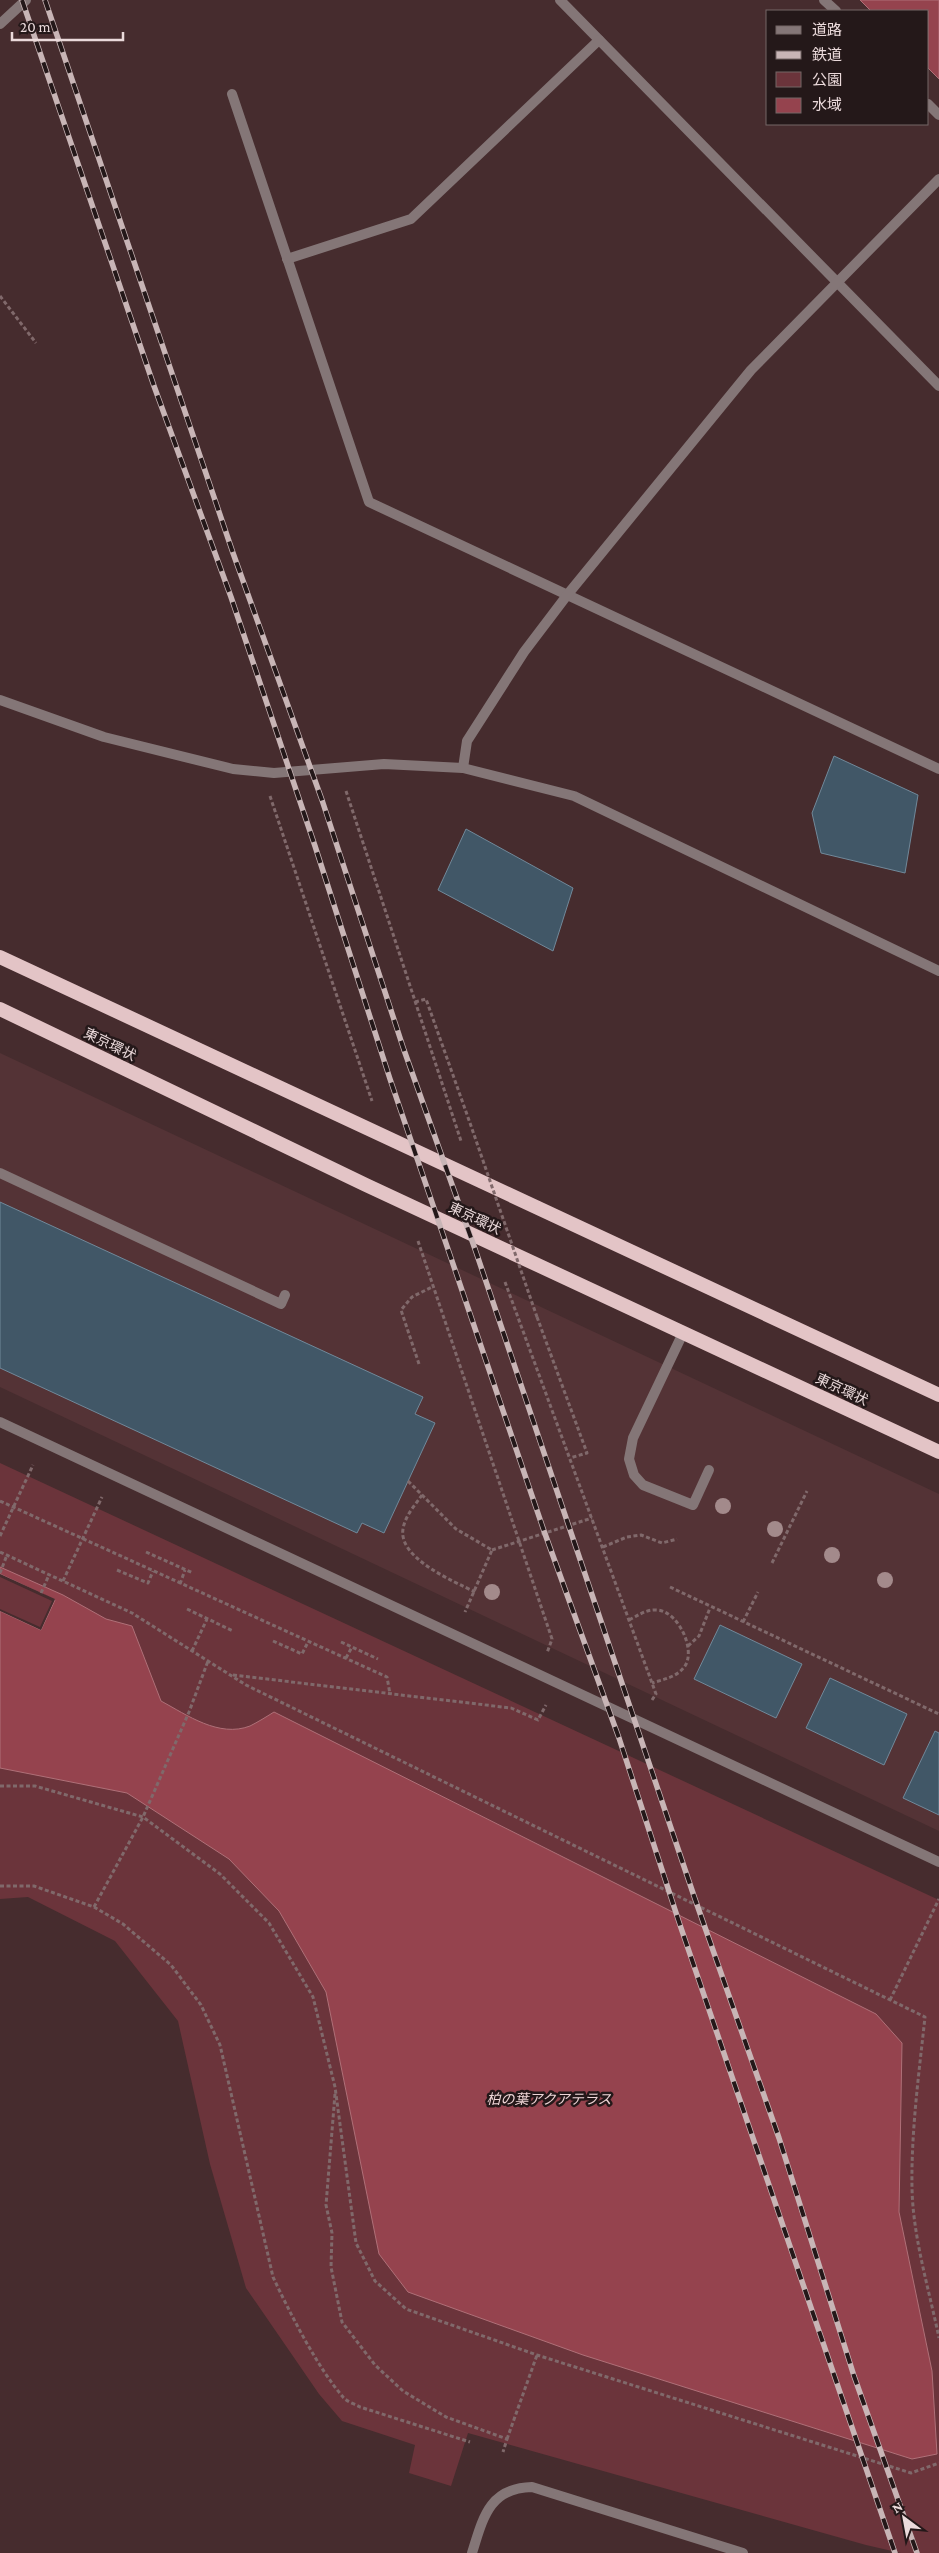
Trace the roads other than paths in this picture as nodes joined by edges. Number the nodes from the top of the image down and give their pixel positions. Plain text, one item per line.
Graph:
1 (26, 0) edge
2 (560, 0) edge
3 (824, 0) edge
4 (835, 10) edge
5 (0, 24) edge
6 (599, 40) junction
7 (232, 94) dead end
8 (929, 105) edge
9 (939, 115) edge
10 (939, 179) edge
11 (287, 259) junction
12 (839, 283) junction
13 (939, 386) edge
14 (568, 594) junction
15 (0, 700) edge
16 (463, 768) junction
17 (939, 769) edge
18 (0, 957) edge
19 (939, 971) edge
20 (0, 1009) edge
21 (0, 1173) edge
22 (285, 1295) dead end
23 (683, 1333) junction
24 (939, 1395) edge
25 (0, 1422) edge
26 (939, 1452) edge
27 (709, 1470) dead end
28 (939, 1862) edge
29 (472, 2553) edge
30 (743, 2553) edge

1 - 5 street
2 - 6 street
3 - 4 street
6 - 11 street
6 - 12 street
7 - 11 street
8 - 9 street
10 - 12 street
11 - 14 street
12 - 13 street
12 - 14 street
14 - 16 street
14 - 17 street
15 - 16 street
16 - 19 street
18 - 24 highway
20 - 23 highway, 東京環状
21 - 22 street
23 - 26 highway, 東京環状
23 - 27 street
25 - 28 street
29 - 30 street

